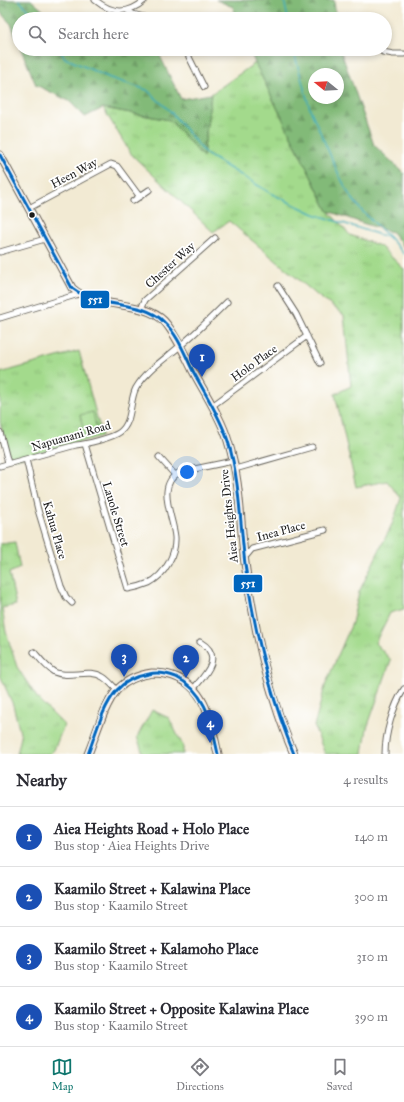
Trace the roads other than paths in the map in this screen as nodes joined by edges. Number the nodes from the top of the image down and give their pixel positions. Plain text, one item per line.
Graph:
1 (95, 0) edge
2 (145, 0) edge
3 (128, 11) junction
4 (131, 12) edge
5 (392, 54) edge
6 (404, 54) edge
7 (188, 56) edge
8 (204, 87) dead end
9 (0, 155) edge
10 (150, 190) dead end
11 (140, 197) junction
12 (133, 201) dead end
13 (29, 208) junction
14 (215, 238) dead end
15 (45, 239) junction
16 (0, 252) edge
17 (278, 286) dead end
18 (79, 294) junction
19 (227, 302) dead end
20 (141, 309) junction
21 (0, 318) edge
22 (307, 336) junction
23 (180, 346) junction
24 (320, 362) dead end
25 (212, 406) junction
26 (0, 432) edge
27 (85, 444) junction
28 (312, 447) dead end
29 (159, 457) dead end
30 (26, 459) junction
31 (233, 461) junction
32 (8, 463) junction
33 (0, 466) edge
34 (236, 470) junction
35 (175, 475) junction
36 (325, 530) dead end
37 (244, 555) junction
38 (72, 603) dead end
39 (200, 642) dead end
40 (34, 652) dead end
41 (194, 688) junction
42 (404, 689) edge
43 (117, 690) junction
44 (88, 754) edge
45 (218, 754) edge
46 (294, 754) edge
47 (385, 754) edge

1 - 3 street
2 - 3 street
3 - 4 street
5 - 6 street
7 - 8 street
9 - 13 street
10 - 11 street
11 - 12 street
11 - 13 street, Heen Way
13 - 15 street
14 - 20 street, Chester Way
15 - 16 street
15 - 18 street
17 - 22 street
18 - 20 street, Aiea Heights Drive
18 - 21 street
19 - 23 street, Napuanani Road
20 - 23 street, Aiea Heights Drive
22 - 24 street
22 - 25 street, Holo Place
23 - 25 street, Aiea Heights Drive
23 - 27 street, Napuanani Road
25 - 31 street, Aiea Heights Drive
26 - 32 street
27 - 30 street, Napuanani Road
27 - 35 street, Lauole Street
28 - 34 street
29 - 35 street
30 - 32 street, Napuanani Road
30 - 38 street, Kahua Place
31 - 34 street, Aiea Heights Drive
31 - 35 street
32 - 33 street, Napuanani Road
34 - 37 street, Aiea Heights Drive
36 - 37 street, Inea Place
37 - 46 street, Aiea Heights Drive
39 - 41 street
40 - 43 street
41 - 43 street
41 - 45 street
42 - 47 street
43 - 44 street

